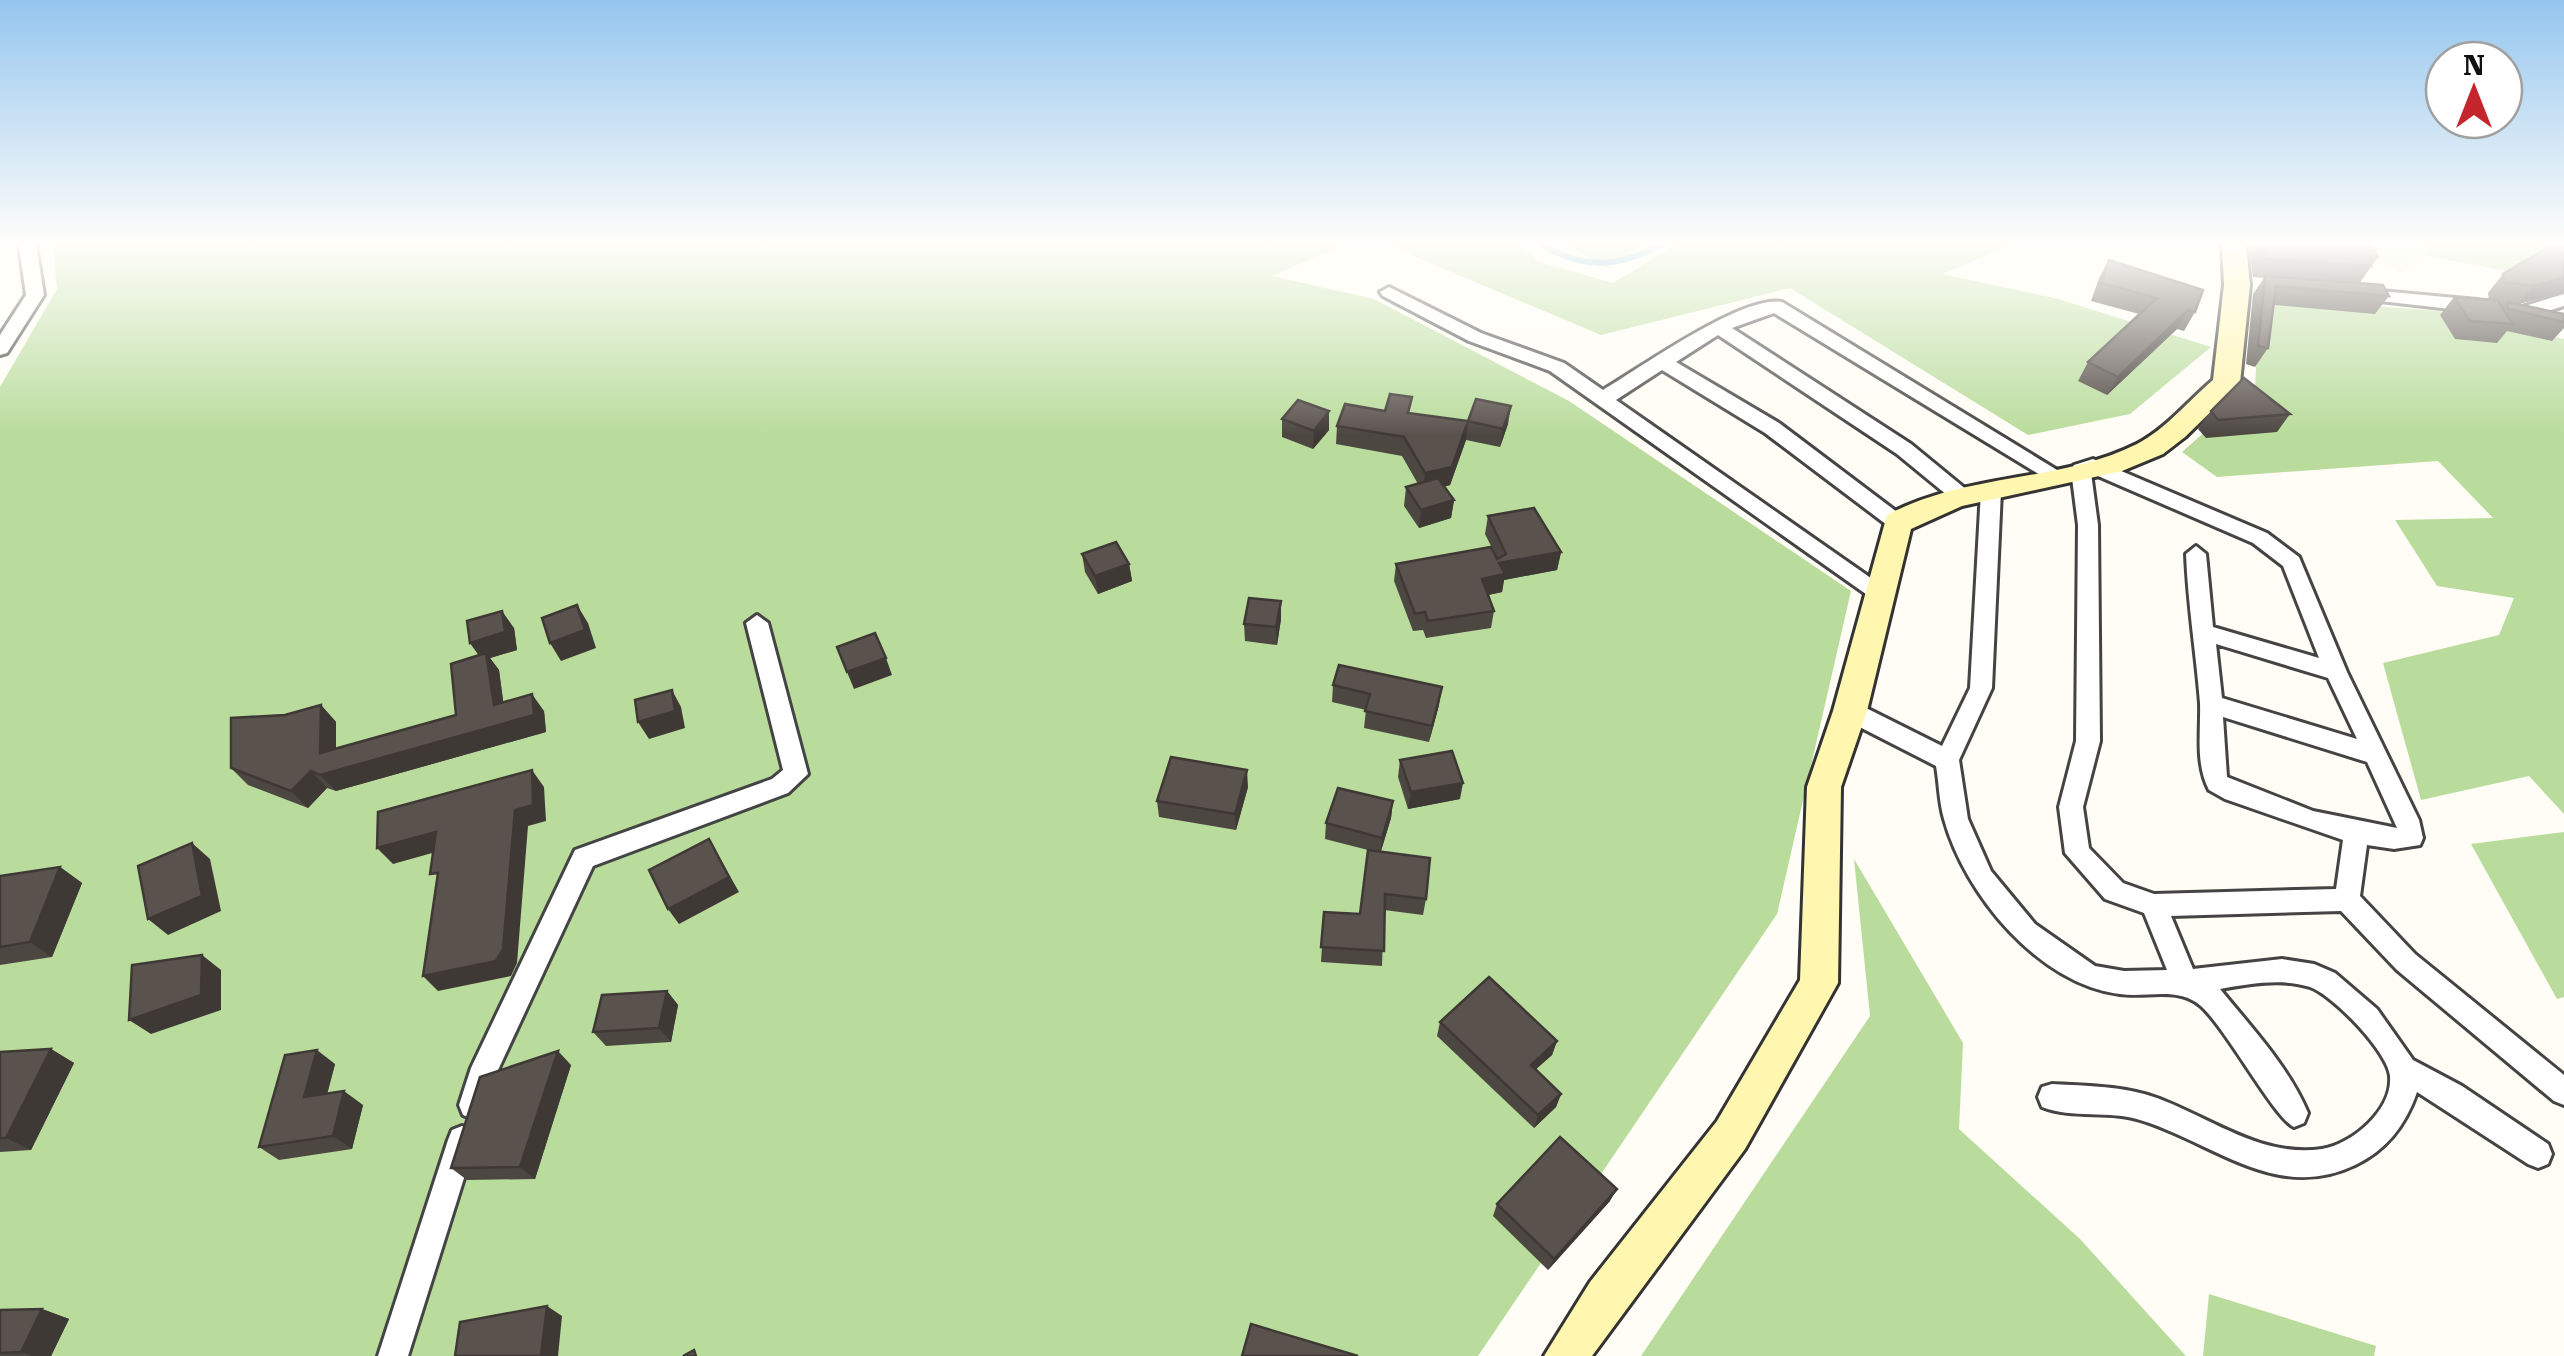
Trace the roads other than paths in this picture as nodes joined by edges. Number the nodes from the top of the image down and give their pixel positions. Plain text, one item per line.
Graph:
1 (26, 308) edge
2 (1420, 308) edge
3 (1770, 308) edge
4 (1780, 308) edge
5 (2242, 308) edge
6 (2496, 308) edge
7 (2534, 308) edge
8 (2521, 312) junction
9 (2550, 322) edge
10 (1718, 327) junction
11 (0, 349) edge
12 (1662, 362) junction
13 (1603, 400) junction
14 (2077, 471) junction
15 (1976, 493) junction
16 (1898, 523) junction
17 (2196, 554) dead end
18 (1880, 596) junction
19 (757, 624) dead end
20 (2200, 631) junction
21 (2336, 672) junction
22 (2211, 704) junction
23 (1850, 712) junction
24 (2376, 755) junction
25 (1947, 760) junction
26 (2356, 833) junction
27 (2347, 900) junction
28 (2154, 905) junction
29 (2185, 982) junction
30 (2404, 1070) junction
31 (2564, 1092) edge
32 (2052, 1096) dead end
33 (2294, 1112) dead end
34 (2538, 1154) dead end
35 (393, 1356) edge
36 (1566, 1356) edge

1 - 11 street
2 - 13 street
3 - 10 street
4 - 14 street
5 - 14 street
6 - 8 street
7 - 8 street
8 - 9 street
10 - 12 street
10 - 15 street
12 - 13 street
12 - 16 street
13 - 18 street
14 - 15 street
14 - 21 street
14 - 28 street
15 - 16 street
15 - 25 street
16 - 18 street
17 - 20 street
18 - 23 street
19 - 35 street
20 - 21 street
20 - 22 street
21 - 24 street
22 - 24 street
22 - 26 street
23 - 25 street
23 - 36 street
24 - 26 street
25 - 29 street
26 - 27 street
27 - 28 street
27 - 31 street
28 - 29 street
29 - 30 street
29 - 33 street
30 - 32 street
30 - 34 street

